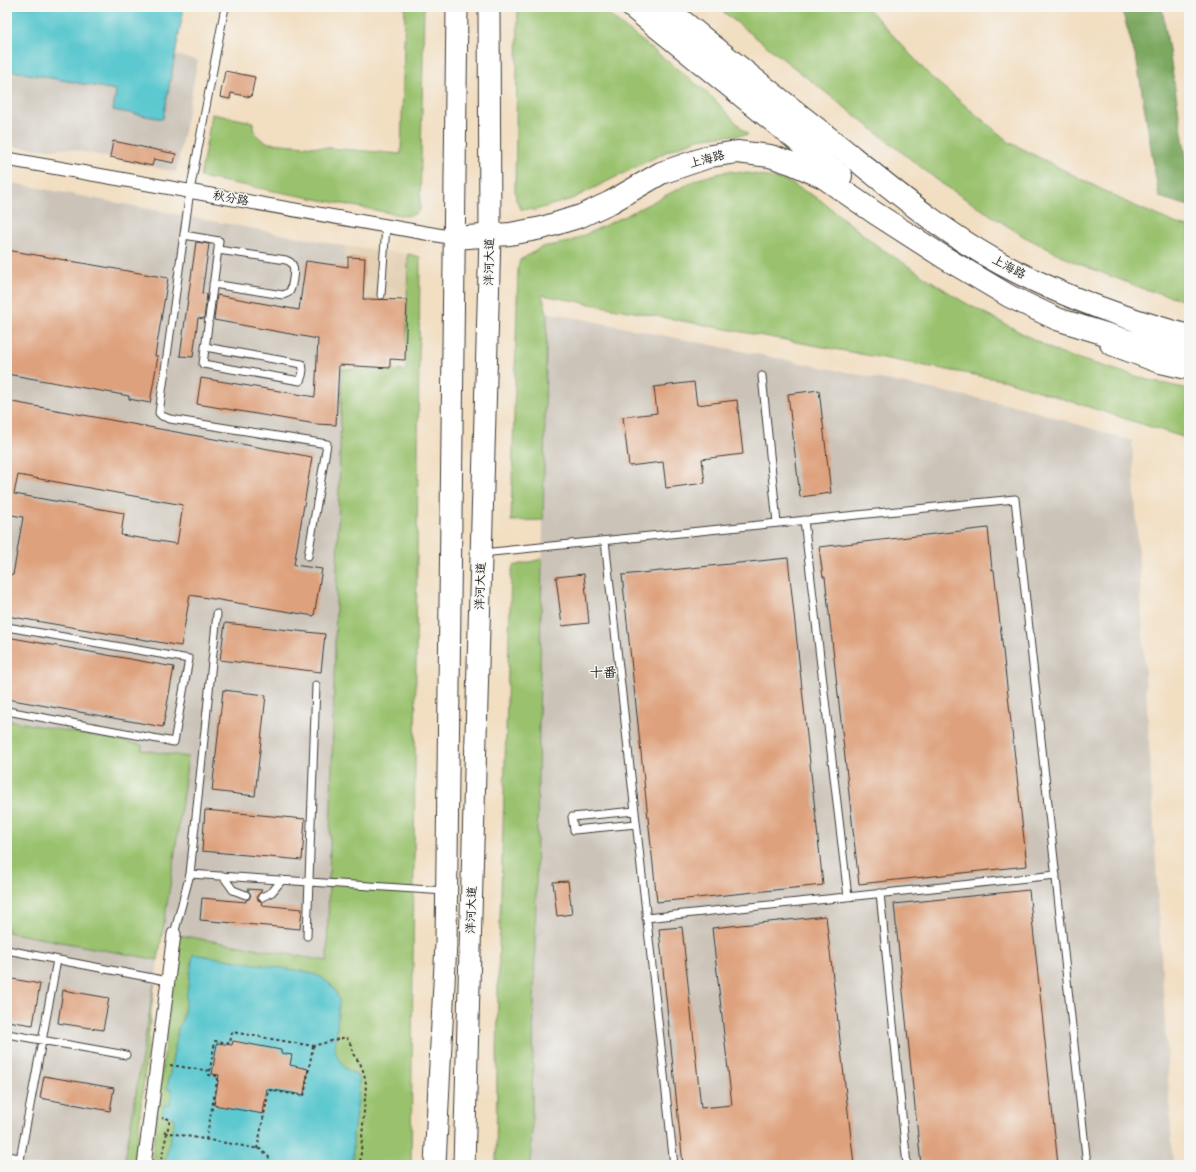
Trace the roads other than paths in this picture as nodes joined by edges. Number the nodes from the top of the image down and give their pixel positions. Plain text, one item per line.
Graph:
1 (225, 7) edge
2 (457, 7) edge
3 (489, 7) edge
4 (632, 7) edge
5 (665, 7) edge
6 (7, 159) edge
7 (190, 191) junction
8 (386, 226) junction
9 (184, 235) junction
10 (490, 236) junction
11 (454, 238) junction
12 (218, 250) junction
13 (945, 258) junction
14 (213, 284) junction
15 (381, 295) dead end
16 (1074, 298) junction
17 (1057, 319) junction
18 (1189, 328) edge
19 (1189, 336) edge
20 (205, 347) junction
21 (1189, 355) edge
22 (1189, 370) edge
23 (762, 376) dead end
24 (804, 520) junction
25 (777, 523) junction
26 (605, 540) junction
27 (481, 554) junction
28 (308, 556) dead end
29 (217, 614) dead end
30 (7, 627) edge
31 (316, 685) dead end
32 (7, 711) edge
33 (635, 811) junction
34 (636, 824) junction
35 (190, 874) junction
36 (1056, 875) junction
37 (223, 876) junction
38 (282, 880) junction
39 (309, 882) junction
40 (446, 891) junction
41 (880, 894) junction
42 (246, 895) dead end
43 (262, 896) dead end
44 (848, 897) junction
45 (646, 918) junction
46 (174, 934) joint
47 (307, 936) dead end
48 (7, 950) edge
49 (57, 960) junction
50 (168, 981) junction
51 (7, 1034) edge
52 (42, 1040) junction
53 (126, 1055) dead end
54 (7, 1156) edge
55 (20, 1162) edge
56 (144, 1165) edge
57 (435, 1165) edge
58 (464, 1165) edge
59 (674, 1165) edge
60 (906, 1165) edge
61 (1087, 1165) edge

1 - 7 lane
2 - 11 main road, 洋河大道
3 - 10 main road, 洋河大道
4 - 13 highway, 上海路
5 - 16 highway, 上海路
6 - 7 street, 秋分路
7 - 8 street, 秋分路
7 - 9 lane
8 - 11 street, 秋分路
8 - 15 lane
9 - 12 lane
9 - 28 lane
10 - 11 highway, 上海路
10 - 13 highway, 上海路
10 - 27 main road, 洋河大道
11 - 40 main road, 洋河大道
12 - 14 lane
12 - 14 lane
13 - 17 highway, 上海路
14 - 20 lane
16 - 18 main road, 上海路
16 - 19 highway, 上海路
17 - 21 highway, 上海路
17 - 22 main road, 上海路
20 - 20 lane
23 - 25 lane
24 - 25 lane
24 - 36 lane
24 - 44 lane
25 - 26 lane
26 - 27 lane
26 - 33 lane
27 - 58 main road, 洋河大道
29 - 35 lane
30 - 32 lane
31 - 39 lane
33 - 34 lane
33 - 34 lane
34 - 45 lane
35 - 37 lane
35 - 46 lane
36 - 41 lane
36 - 61 lane
37 - 38 lane
37 - 42 lane
38 - 39 lane
38 - 43 lane
39 - 40 lane
39 - 47 lane
40 - 57 main road, 洋河大道
41 - 44 lane
41 - 60 lane
44 - 45 lane
45 - 59 lane
46 - 50 street
48 - 49 lane
49 - 50 lane
49 - 52 lane
50 - 56 street
51 - 52 lane
52 - 53 lane
52 - 55 lane
54 - 55 lane

